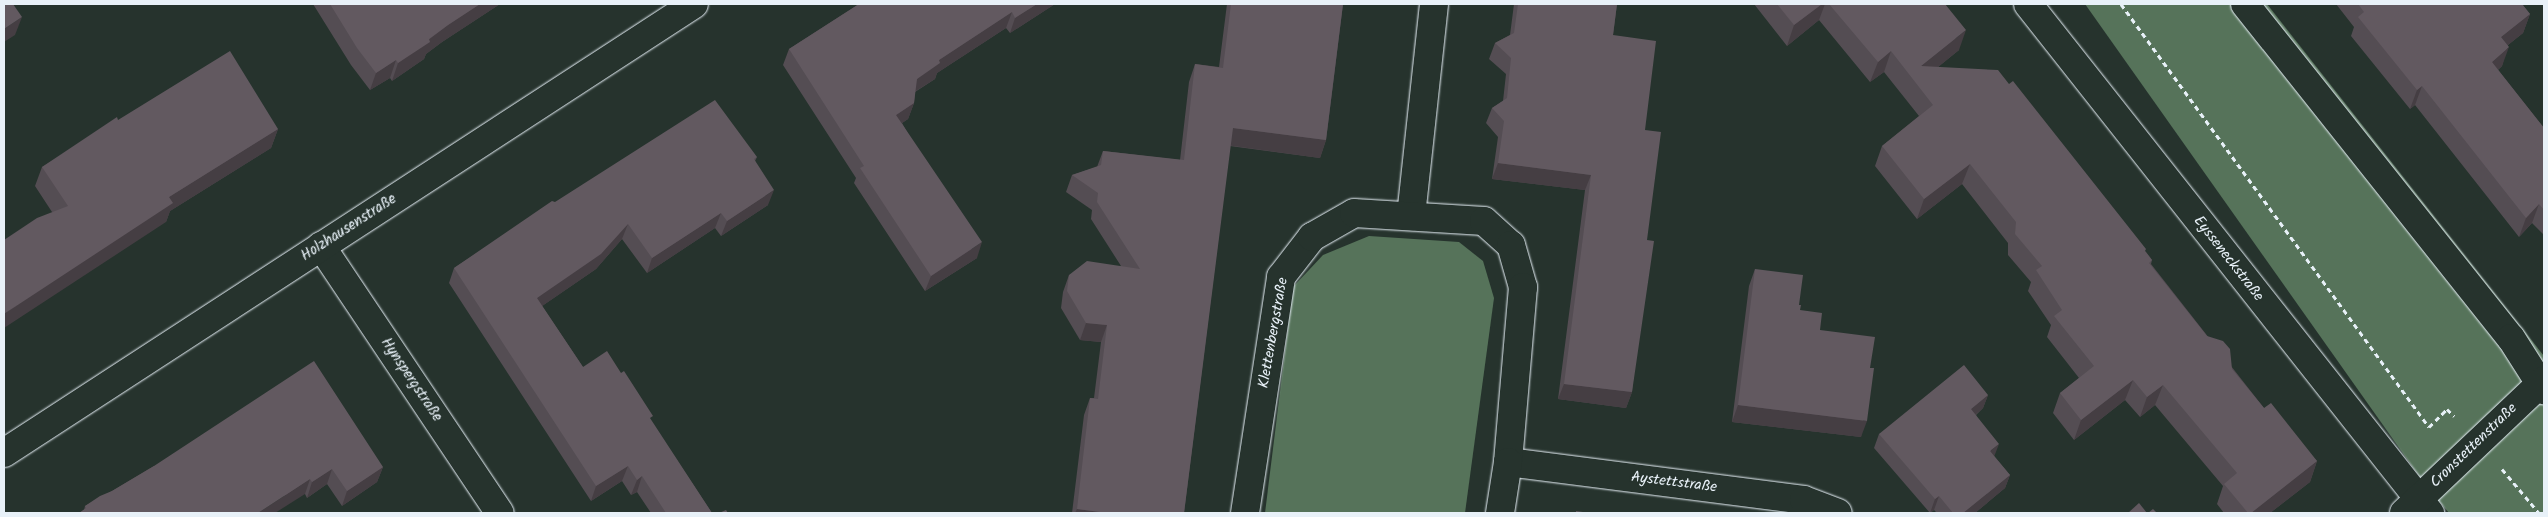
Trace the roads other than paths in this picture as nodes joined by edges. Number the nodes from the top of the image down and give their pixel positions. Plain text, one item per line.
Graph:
1 (694, 4) edge
2 (1434, 4) edge
3 (2028, 4) edge
4 (2245, 4) edge
5 (1411, 216) junction
6 (321, 246) junction
7 (2543, 385) edge
8 (4, 453) edge
9 (1508, 462) junction
10 (2418, 509) edge
11 (500, 513) edge
12 (1245, 513) edge
13 (1500, 513) edge
14 (1838, 513) edge

1 - 6 street, Holzhausenstraße
2 - 5 street
3 - 10 street, Eysseneckstraße
4 - 7 street
5 - 9 street, Klettenbergstraße
5 - 12 street, Klettenbergstraße
6 - 8 street, Holzhausenstraße
6 - 11 street, Hynspergstraße
7 - 10 street, Cronstettenstraße
9 - 13 street, Klettenbergstraße
9 - 14 street, Aystettstraße

